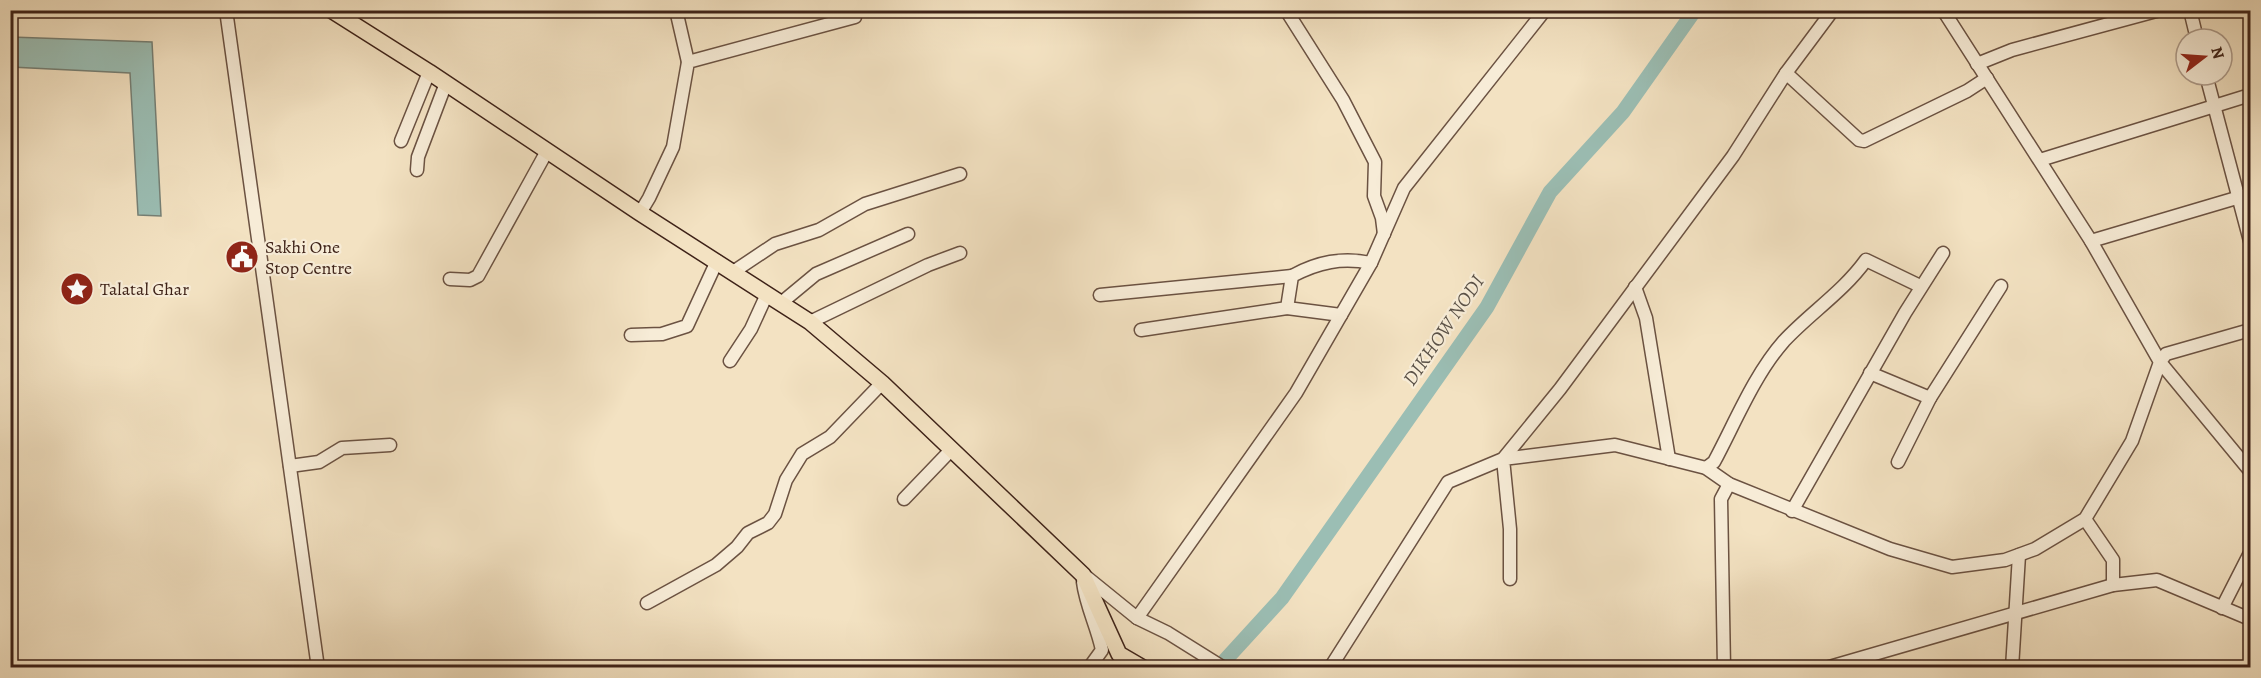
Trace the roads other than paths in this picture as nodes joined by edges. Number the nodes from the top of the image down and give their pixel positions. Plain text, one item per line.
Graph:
1 (226, 10) edge
2 (331, 10) edge
3 (676, 10) edge
4 (856, 10) edge
5 (1286, 10) edge
6 (1545, 10) edge
7 (1833, 10) edge
8 (1943, 10) edge
9 (2160, 10) edge
10 (2190, 10) edge
11 (2194, 27) edge
12 (688, 62) junction
13 (1977, 64) junction
14 (429, 72) junction
15 (1786, 73) junction
16 (1987, 78) junction
17 (446, 83) junction
18 (2209, 87) edge
19 (2250, 95) edge
20 (2214, 107) junction
21 (401, 141) dead end
22 (547, 151) junction
23 (2040, 160) junction
24 (417, 170) dead end
25 (960, 174) dead end
26 (2245, 195) edge
27 (640, 213) junction
28 (908, 234) dead end
29 (1384, 235) junction
30 (2091, 241) junction
31 (2250, 241) edge
32 (1943, 253) dead end
33 (960, 254) dead end
34 (717, 261) junction
35 (1371, 263) junction
36 (733, 272) junction
37 (1292, 276) junction
38 (450, 279) dead end
39 (1920, 286) junction
40 (2001, 286) dead end
41 (1635, 287) junction
42 (767, 294) junction
43 (1100, 295) dead end
44 (781, 303) junction
45 (1287, 308) junction
46 (1341, 315) junction
47 (810, 322) junction
48 (1141, 330) dead end
49 (2250, 330) edge
50 (631, 335) dead end
51 (730, 361) dead end
52 (2160, 362) junction
53 (1870, 373) junction
54 (882, 383) junction
55 (1930, 398) junction
56 (390, 445) dead end
57 (951, 450) junction
58 (1503, 459) junction
59 (1669, 459) junction
60 (1898, 462) dead end
61 (290, 466) junction
62 (1706, 468) junction
63 (2250, 471) edge
64 (1730, 484) junction
65 (904, 499) dead end
66 (1792, 511) junction
67 (2085, 519) junction
68 (2250, 553) edge
69 (2019, 555) junction
70 (1083, 575) junction
71 (1510, 579) dead end
72 (2113, 585) junction
73 (647, 603) dead end
74 (2222, 608) junction
75 (2017, 614) junction
76 (1137, 618) junction
77 (2250, 619) edge
78 (1860, 663) edge
79 (318, 668) edge
80 (1089, 668) edge
81 (1143, 668) edge
82 (1224, 668) edge
83 (1330, 668) edge
84 (1724, 668) edge
85 (1826, 668) edge
86 (2012, 668) edge

1 - 61 street
2 - 14 main road
3 - 12 street
4 - 12 street
5 - 29 street
6 - 29 street
7 - 15 street
8 - 13 street
9 - 13 street
10 - 11 street
12 - 27 street
13 - 16 street
14 - 17 main road
14 - 21 street
15 - 16 street
15 - 41 street
16 - 23 street
17 - 22 main road
17 - 24 street
18 - 20 street
19 - 20 street
20 - 23 street
20 - 26 street
22 - 27 main road
22 - 38 street
23 - 30 street
25 - 36 street
26 - 30 street
26 - 31 street
27 - 34 main road
28 - 44 street
29 - 35 street
30 - 52 street
32 - 39 street
33 - 47 street
34 - 36 main road
34 - 50 street
35 - 37 street
35 - 46 street
36 - 42 main road
37 - 43 street
37 - 45 street
39 - 53 street
39 - 62 street
40 - 55 street
41 - 58 street
41 - 59 street
42 - 44 main road
42 - 51 street
44 - 47 main road
45 - 46 street
45 - 48 street
46 - 76 street
47 - 54 main road
49 - 52 street
52 - 63 street
52 - 67 street
53 - 55 street
53 - 66 street
54 - 57 main road
54 - 73 street
55 - 60 street
56 - 61 street
57 - 65 street
57 - 70 main road
58 - 59 street
58 - 71 street
58 - 83 street
59 - 62 street
61 - 79 street
62 - 64 street
64 - 66 street
64 - 84 street
66 - 69 street
67 - 69 street
67 - 72 street
68 - 74 street
69 - 75 street
70 - 76 street
70 - 80 street
70 - 81 main road
72 - 74 street
72 - 75 street
74 - 77 street
75 - 78 street
75 - 86 street
76 - 82 street
78 - 85 street

